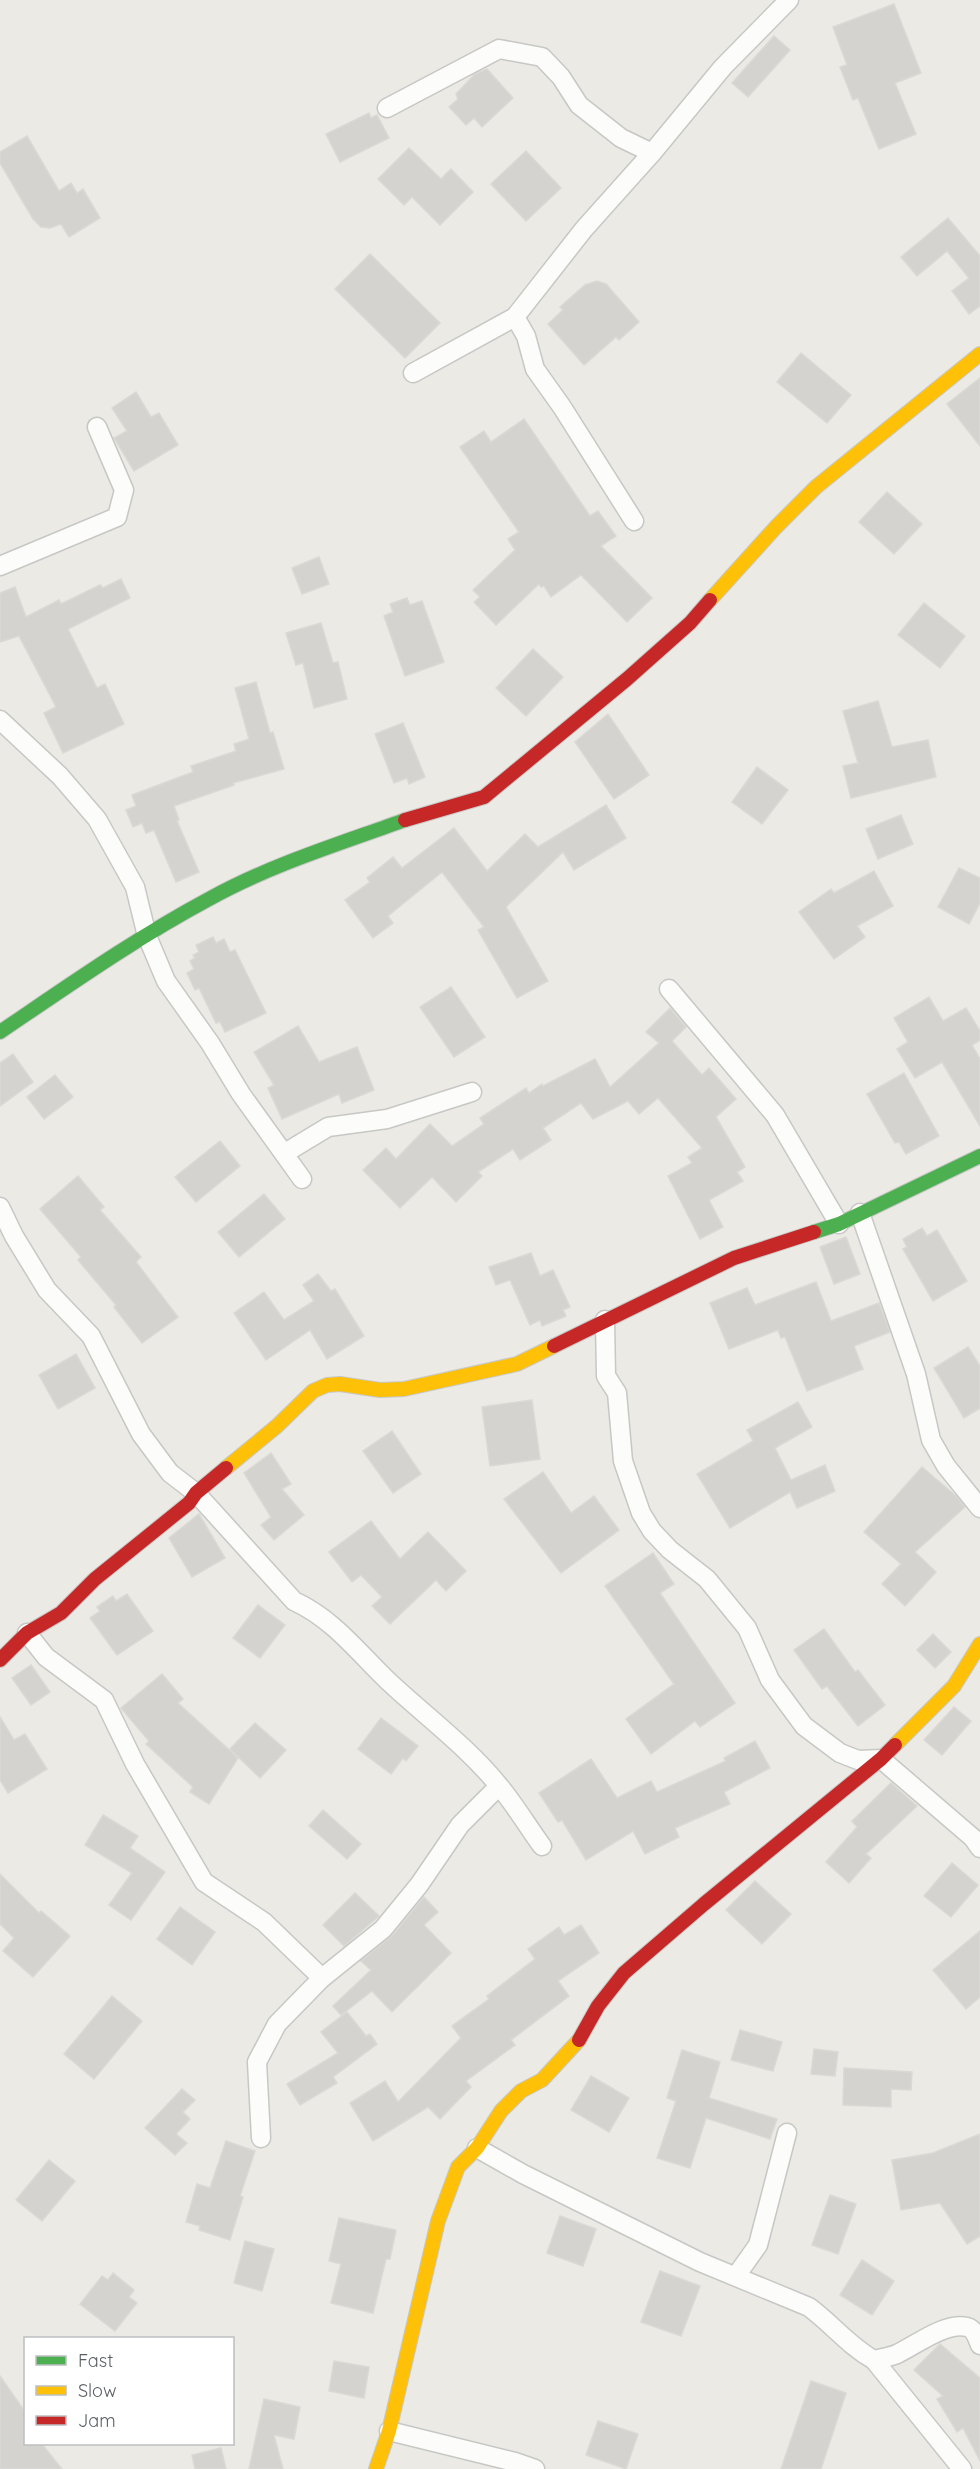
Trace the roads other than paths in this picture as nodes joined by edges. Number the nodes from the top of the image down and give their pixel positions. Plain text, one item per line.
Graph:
1 (789, 0) edge
2 (387, 108) dead end
3 (652, 153) junction
4 (515, 317) junction
5 (980, 354) edge
6 (413, 374) dead end
7 (97, 427) dead end
8 (634, 521) dead end
9 (0, 566) edge
10 (0, 720) edge
11 (147, 936) junction
12 (669, 989) dead end
13 (0, 1032) edge
14 (472, 1092) dead end
15 (285, 1153) junction
16 (980, 1156) edge
17 (302, 1179) dead end
18 (0, 1207) edge
19 (860, 1213) junction
20 (839, 1224) junction
21 (605, 1320) junction
22 (196, 1493) junction
23 (980, 1508) edge
24 (27, 1633) junction
25 (980, 1644) edge
26 (0, 1660) edge
27 (881, 1759) junction
28 (500, 1786) junction
29 (542, 1846) dead end
30 (980, 1848) edge
31 (322, 1977) junction
32 (787, 2133) dead end
33 (261, 2138) dead end
34 (477, 2148) junction
35 (736, 2276) junction
36 (973, 2321) edge
37 (980, 2345) edge
38 (874, 2360) junction
39 (389, 2431) junction
40 (375, 2469) edge
41 (536, 2469) edge
42 (962, 2469) edge

1 - 3 street
2 - 3 street
3 - 4 street
4 - 6 street
4 - 8 street
5 - 11 street
7 - 9 street
10 - 11 street
11 - 13 street
11 - 15 street
12 - 20 street
14 - 15 street
15 - 17 street
16 - 19 street
18 - 22 street
19 - 20 street
19 - 23 street
20 - 21 street
21 - 22 street
21 - 27 street
22 - 24 street
22 - 28 street
24 - 26 street
24 - 31 street
25 - 27 street
27 - 30 street
27 - 34 street
28 - 29 street
28 - 31 street
31 - 33 street
32 - 35 street
34 - 35 street
34 - 39 street
35 - 38 street
36 - 37 street
36 - 38 street
38 - 42 street
39 - 40 street
39 - 41 street

